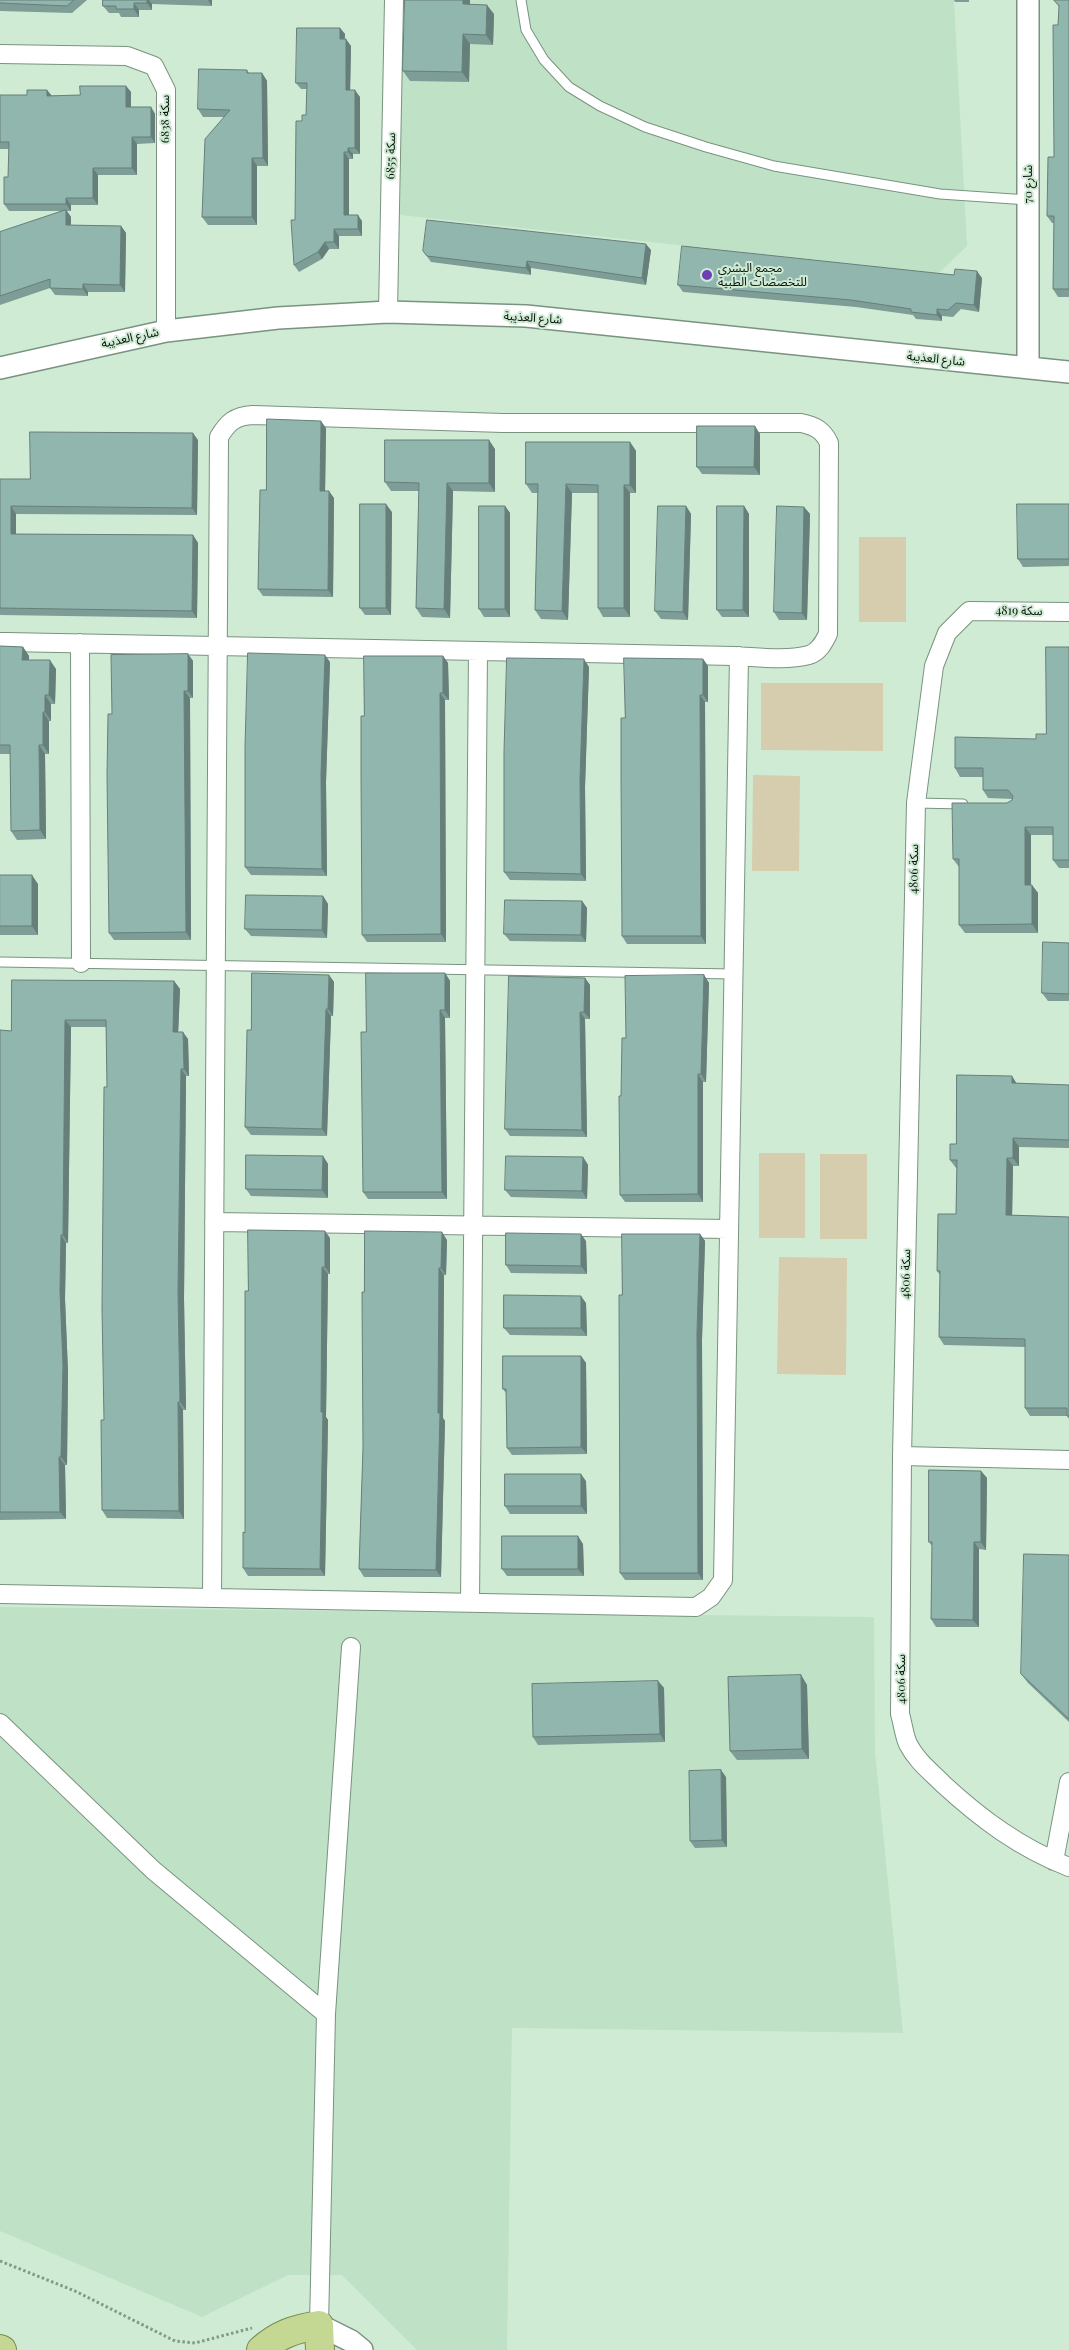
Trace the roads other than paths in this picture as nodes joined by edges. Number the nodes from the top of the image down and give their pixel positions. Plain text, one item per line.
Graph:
1 (394, 0) edge
2 (521, 0) edge
3 (1028, 0) edge
4 (0, 54) edge
5 (1028, 200) junction
6 (388, 312) junction
7 (166, 331) junction
8 (0, 368) edge
9 (1028, 368) junction
10 (1069, 372) edge
11 (969, 611) joint
12 (1069, 612) edge
13 (0, 642) edge
14 (80, 643) junction
15 (218, 646) junction
16 (478, 651) junction
17 (739, 656) junction
18 (916, 803) junction
19 (974, 804) edge
20 (0, 962) edge
21 (81, 963) junction
22 (216, 965) junction
23 (476, 970) junction
24 (734, 974) junction
25 (214, 1222) junction
26 (473, 1224) junction
27 (729, 1228) junction
28 (902, 1456) junction
29 (1069, 1460) edge
30 (0, 1594) edge
31 (212, 1598) junction
32 (470, 1603) junction
33 (351, 1648) dead end
34 (0, 1723) edge
35 (1069, 1782) edge
36 (1062, 1864) edge
37 (326, 2014) junction
38 (319, 2338) edge
39 (260, 2350) edge
40 (362, 2350) edge

1 - 6 street, سكة 6855
2 - 5 lane
3 - 5 street, شارع 70
4 - 7 street, سكة 6838
5 - 9 street, شارع 70
6 - 7 street, شارع العذيبة
6 - 9 street, شارع العذيبة
7 - 8 street, شارع العذيبة
9 - 10 street, شارع العذيبة
11 - 12 street, سكة 4819
11 - 18 street, سكة 4806
13 - 14 street
14 - 15 street
14 - 21 street
15 - 16 street
15 - 17 street
15 - 22 street
16 - 17 street
16 - 23 street
17 - 24 street
18 - 19 lane
18 - 28 street, سكة 4806
20 - 21 lane
21 - 22 lane
22 - 23 lane
22 - 25 street
23 - 24 lane
23 - 26 street
24 - 27 street
25 - 26 street
25 - 31 street
26 - 27 street
26 - 32 street
27 - 32 street
28 - 29 street
28 - 36 street, سكة 4806
30 - 31 street
31 - 32 street
33 - 37 street
34 - 37 street
35 - 36 street
37 - 38 street
38 - 39 highway
38 - 40 street

